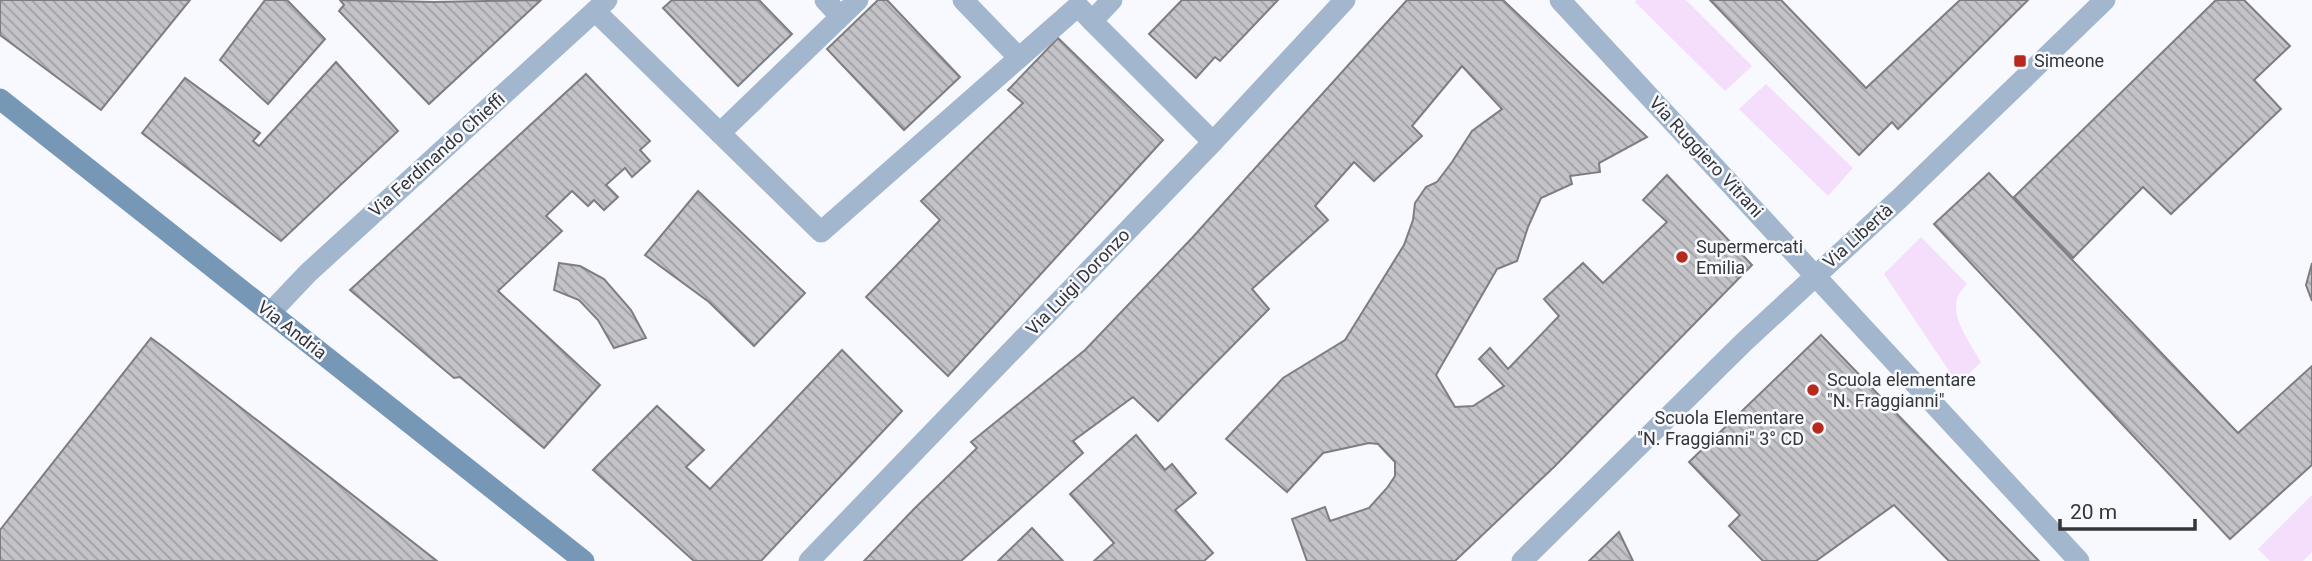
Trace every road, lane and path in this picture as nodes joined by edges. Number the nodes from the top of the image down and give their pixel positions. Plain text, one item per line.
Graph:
1 (825, 0) edge
2 (858, 0) edge
3 (962, 0) edge
4 (1112, 0) edge
5 (1345, 0) edge
6 (1560, 0) edge
7 (2105, 0) edge
8 (601, 6) edge
9 (840, 16) junction
10 (1092, 21) junction
11 (1019, 58) junction
12 (0, 99) edge
13 (720, 133) junction
14 (1213, 142) junction
15 (1815, 275) junction
16 (270, 313) junction
17 (584, 561) edge
18 (809, 561) edge
19 (1522, 561) edge
20 (2079, 561) edge

1 - 9 street
2 - 9 street
3 - 11 street
4 - 10 street
5 - 14 street, Via Luigi Doronzo
6 - 15 street, Via Ruggiero Vitrani
7 - 15 street, Via Libertà
8 - 13 street
8 - 16 street, Via Ferdinando Chieffi
9 - 13 street
10 - 11 street
10 - 14 street
11 - 13 street
12 - 16 main road, Via Andria
14 - 18 street, Via Luigi Doronzo
15 - 19 street, Via Libertà
15 - 20 street, Via Ruggiero Vitrani
16 - 17 main road, Via Andria

